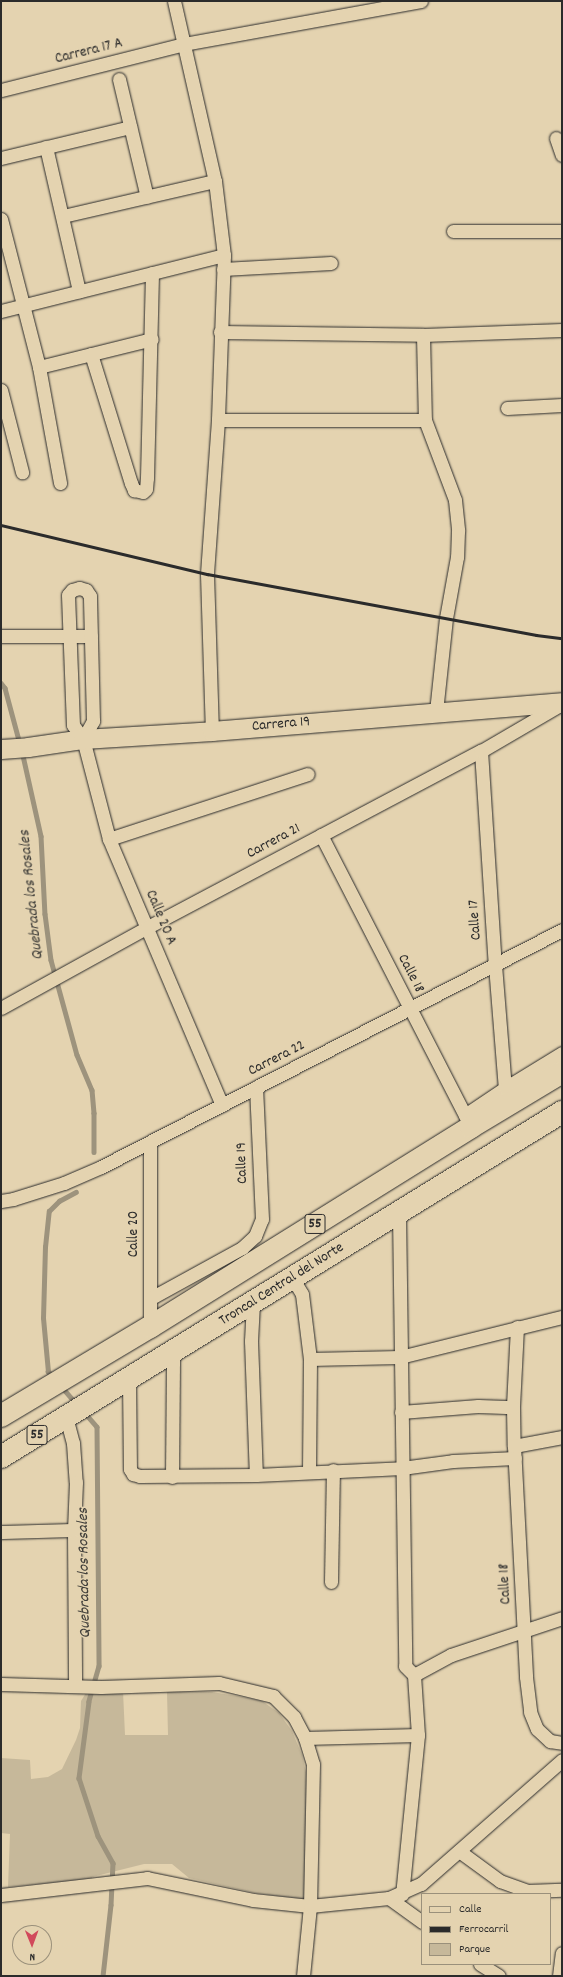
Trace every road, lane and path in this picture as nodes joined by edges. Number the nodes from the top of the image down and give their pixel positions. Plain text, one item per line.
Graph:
1 (174, 1) edge
2 (421, 1) edge
3 (408, 3) edge
4 (184, 44) junction
5 (119, 79) dead end
6 (1, 90) edge
7 (130, 126) junction
8 (556, 138) dead end
9 (46, 147) junction
10 (562, 155) edge
11 (1, 158) edge
12 (215, 181) junction
13 (147, 197) junction
14 (63, 216) junction
15 (1, 219) edge
16 (453, 231) dead end
17 (562, 231) edge
18 (224, 255) junction
19 (331, 263) dead end
20 (223, 268) junction
21 (152, 273) junction
22 (79, 292) junction
23 (23, 306) junction
24 (1, 311) edge
25 (562, 330) edge
26 (220, 332) junction
27 (423, 335) junction
28 (152, 339) junction
29 (91, 354) junction
30 (39, 367) junction
31 (1, 390) edge
32 (562, 405) edge
33 (508, 408) dead end
34 (218, 420) junction
35 (425, 420) junction
36 (22, 472) dead end
37 (60, 483) dead end
38 (1, 636) edge
39 (69, 636) junction
40 (91, 636) junction
41 (562, 703) edge
42 (436, 712) junction
43 (212, 731) junction
44 (83, 739) junction
45 (1, 748) edge
46 (481, 751) junction
47 (308, 774) dead end
48 (321, 835) junction
49 (109, 839) junction
50 (146, 928) junction
51 (562, 930) edge
52 (495, 965) junction
53 (1, 1008) edge
54 (410, 1009) junction
55 (562, 1053) edge
56 (562, 1072) edge
57 (256, 1088) junction
58 (505, 1088) junction
59 (222, 1105) junction
60 (562, 1112) edge
61 (468, 1121) junction
62 (150, 1142) junction
63 (1, 1201) edge
64 (399, 1213) junction
65 (293, 1278) junction
66 (151, 1298) junction
67 (253, 1303) junction
68 (562, 1317) edge
69 (150, 1327) junction
70 (517, 1327) junction
71 (173, 1352) junction
72 (400, 1357) junction
73 (310, 1359) junction
74 (129, 1378) junction
75 (513, 1407) junction
76 (74, 1412) junction
77 (401, 1412) junction
78 (1, 1416) edge
79 (562, 1437) edge
80 (515, 1452) junction
81 (1, 1457) edge
82 (402, 1468) junction
83 (333, 1470) junction
84 (309, 1472) junction
85 (256, 1475) junction
86 (172, 1477) junction
87 (74, 1530) junction
88 (1, 1532) edge
89 (331, 1582) dead end
90 (562, 1618) edge
91 (524, 1629) junction
92 (414, 1675) junction
93 (1, 1684) edge
94 (80, 1686) junction
95 (418, 1736) junction
96 (305, 1738) junction
97 (562, 1744) edge
98 (562, 1760) edge
99 (459, 1851) junction
100 (562, 1890) edge
101 (402, 1894) junction
102 (1, 1895) edge
103 (389, 1898) junction
104 (310, 1906) junction
105 (421, 1921) edge
106 (562, 1953) edge
107 (303, 1976) edge
108 (559, 1976) edge

1 - 4 street
2 - 3 street, Carrera 17 A
3 - 4 street, Carrera 17 A
4 - 6 street, Carrera 17 A
4 - 12 street
5 - 7 street
7 - 9 street
7 - 13 street
8 - 10 street
9 - 11 street
9 - 14 street
12 - 13 street
12 - 18 street
13 - 14 street
14 - 22 street
15 - 23 street
16 - 17 street
18 - 20 street
18 - 21 street
19 - 20 street
20 - 26 street
21 - 22 street
21 - 28 street
22 - 23 street
23 - 24 street
23 - 30 street
25 - 27 street
26 - 27 street
26 - 34 street
27 - 35 street
28 - 29 street
28 - 29 street
29 - 30 street
30 - 37 street
31 - 36 street
32 - 33 street
34 - 35 street
34 - 43 street
35 - 42 street
38 - 39 street
39 - 40 street
39 - 40 street, Calle 20 A
39 - 44 street, Calle 20 A
40 - 44 street, Calle 20 A
41 - 42 street, Carrera 19
41 - 46 street, Carrera 21
42 - 43 street, Carrera 19
43 - 44 street, Carrera 19
44 - 45 street, Carrera 19
44 - 49 street, Calle 20 A
46 - 48 street, Carrera 21
46 - 52 street, Calle 17
47 - 49 street
48 - 50 street, Carrera 21
48 - 54 street, Calle 18
49 - 50 street, Calle 20 A
50 - 53 street, Carrera 21
50 - 59 street, Calle 20 A
51 - 52 street, Carrera 22
52 - 54 street, Carrera 22
52 - 58 street, Calle 17
54 - 57 street, Carrera 22
54 - 61 street, Calle 18
55 - 58 street
56 - 61 highway, 55
57 - 59 street, Carrera 22
57 - 66 street, Calle 19
58 - 61 street
59 - 62 street, Carrera 22
60 - 64 highway, Troncal Central del Norte / 55
61 - 69 highway, 55
62 - 63 street, Carrera 22
62 - 66 street, Calle 20
64 - 65 highway, Troncal Central del Norte / 55
64 - 72 street
65 - 67 highway, Troncal Central del Norte / 55
65 - 73 street
66 - 69 street, Calle 20
67 - 71 highway, Troncal Central del Norte / 55
67 - 85 street
68 - 70 street
69 - 78 highway, 55
70 - 72 street
70 - 75 street, Calle 18
71 - 74 highway, Troncal Central del Norte / 55
71 - 86 street
72 - 73 street
72 - 77 street
73 - 84 street
74 - 76 highway, Troncal Central del Norte / 55
74 - 86 street
75 - 77 street
75 - 80 street, Calle 18
76 - 81 highway, Troncal Central del Norte / 55
76 - 87 street
77 - 82 street
79 - 80 street
80 - 82 street
80 - 91 street, Calle 18
82 - 83 street
82 - 92 street
83 - 84 street
83 - 89 street
84 - 85 street
85 - 86 street
87 - 88 street
87 - 94 street
90 - 91 street
91 - 92 street
91 - 97 street, Calle 18
92 - 95 street
93 - 94 street
94 - 96 street
95 - 96 street
95 - 101 street
96 - 104 street
98 - 99 street
99 - 100 street
99 - 101 street
101 - 103 street
102 - 104 street
103 - 104 street
103 - 105 street
104 - 107 street
106 - 108 street

